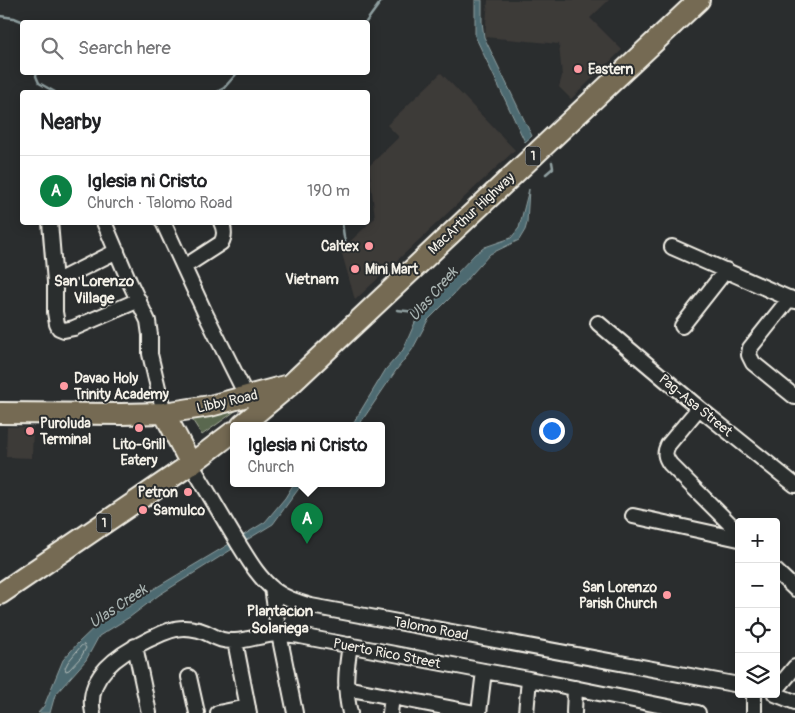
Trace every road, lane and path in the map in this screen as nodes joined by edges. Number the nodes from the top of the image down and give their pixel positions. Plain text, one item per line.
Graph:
1 (699, 0) edge
2 (50, 225) edge
3 (105, 225) edge
4 (164, 225) edge
5 (222, 225) edge
6 (672, 247) dead end
7 (117, 251) junction
8 (184, 267) junction
9 (726, 270) junction
10 (54, 282) junction
11 (139, 300) junction
12 (792, 300) edge
13 (598, 323) dead end
14 (682, 326) dead end
15 (290, 385) junction
16 (247, 397) junction
17 (795, 397) edge
18 (699, 408) junction
19 (0, 413) edge
20 (164, 413) junction
21 (246, 422) edge
22 (230, 434) edge
23 (191, 464) junction
24 (795, 484) edge
25 (632, 516) dead end
26 (735, 529) edge
27 (735, 538) edge
28 (780, 575) edge
29 (272, 588) junction
30 (795, 589) edge
31 (0, 594) edge
32 (279, 634) junction
33 (235, 641) junction
34 (350, 645) junction
35 (135, 646) junction
36 (795, 667) edge
37 (484, 671) junction
38 (189, 677) dead end
39 (529, 679) junction
40 (735, 684) edge
41 (780, 685) edge
42 (346, 688) junction
43 (575, 688) junction
44 (780, 696) edge
45 (392, 697) junction
46 (754, 698) edge
47 (624, 699) junction
48 (795, 702) edge
49 (434, 709) edge
50 (248, 710) edge
51 (668, 710) edge
52 (92, 713) edge
53 (149, 713) edge
54 (197, 713) edge
55 (218, 713) edge
56 (295, 713) edge
57 (350, 713) edge
58 (390, 713) edge
59 (475, 713) edge
60 (479, 713) edge
61 (526, 713) edge
62 (574, 713) edge
63 (621, 713) edge
64 (698, 713) edge
65 (754, 713) edge

1 - 15 highway, MacArthur Highway / 1
2 - 10 street
3 - 7 street
4 - 8 street
5 - 8 street
6 - 9 street
7 - 10 street
7 - 11 street
8 - 16 street
9 - 12 street
9 - 14 street
10 - 11 street
11 - 20 street
12 - 17 street
13 - 18 street, Pag-Asa Street
15 - 16 highway, Libby Road
15 - 21 highway, MacArthur Highway / 1
16 - 20 highway, Libby Road
18 - 24 street, Pag-Asa Street
18 - 26 street
19 - 20 highway, Libby Road
20 - 23 highway
22 - 23 highway, 1
23 - 29 street, Talomo Road
23 - 31 highway, 1
25 - 27 street
28 - 30 street
29 - 32 street
29 - 40 street, Talomo Road
32 - 33 street, Puerto Rico Street
32 - 34 street, Puerto Rico Street
32 - 56 street
33 - 35 street, Puerto Rico Street
33 - 50 street
34 - 37 street, Puerto Rico Street
34 - 42 street
35 - 52 street, Puerto Rico Street
35 - 53 street
36 - 41 street
37 - 39 street, Puerto Rico Street
37 - 60 street
38 - 54 street
39 - 43 street, Puerto Rico Street
39 - 61 street
42 - 45 street
42 - 57 street
43 - 47 street, Puerto Rico Street
43 - 62 street
44 - 48 street
45 - 49 street
45 - 58 street
46 - 65 street
47 - 51 street, Puerto Rico Street
47 - 63 street
49 - 59 street
50 - 55 street
51 - 64 street, Puerto Rico Street

